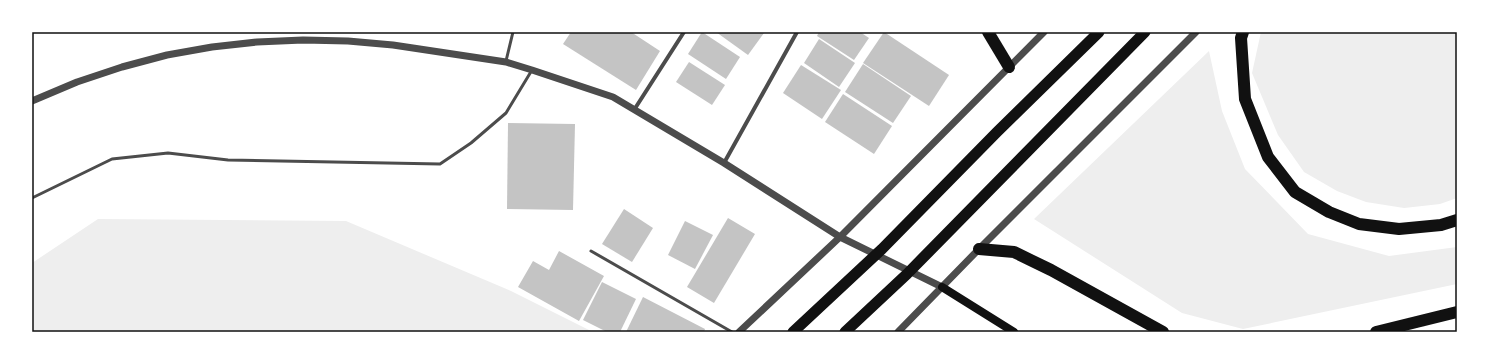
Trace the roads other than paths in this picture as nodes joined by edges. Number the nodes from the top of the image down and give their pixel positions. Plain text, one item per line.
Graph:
1 (513, 32) edge
2 (684, 32) edge
3 (797, 32) edge
4 (988, 32) edge
5 (1044, 32) edge
6 (1098, 32) edge
7 (1145, 32) edge
8 (1196, 32) edge
9 (1243, 32) edge
10 (506, 62) junction
11 (1009, 67) junction
12 (532, 70) junction
13 (32, 101) edge
14 (634, 110) junction
15 (724, 163) junction
16 (32, 198) edge
17 (1457, 220) edge
18 (840, 237) junction
19 (979, 249) junction
20 (591, 251) dead end
21 (942, 287) junction
22 (1457, 312) edge
23 (732, 332) edge
24 (739, 332) edge
25 (793, 332) edge
26 (845, 332) edge
27 (898, 332) edge
28 (1014, 332) edge
29 (1164, 332) edge
30 (1376, 332) edge

1 - 10 lane
2 - 14 street
3 - 15 street
4 - 11 highway
5 - 11 street
6 - 25 highway
7 - 26 highway
8 - 19 street
9 - 17 highway
10 - 12 street
10 - 13 street
11 - 18 street
12 - 14 street
12 - 16 lane
14 - 15 street
15 - 18 street
18 - 21 street
18 - 24 street
19 - 21 street
19 - 29 highway
20 - 23 lane
21 - 27 street
21 - 28 main road
22 - 30 highway

